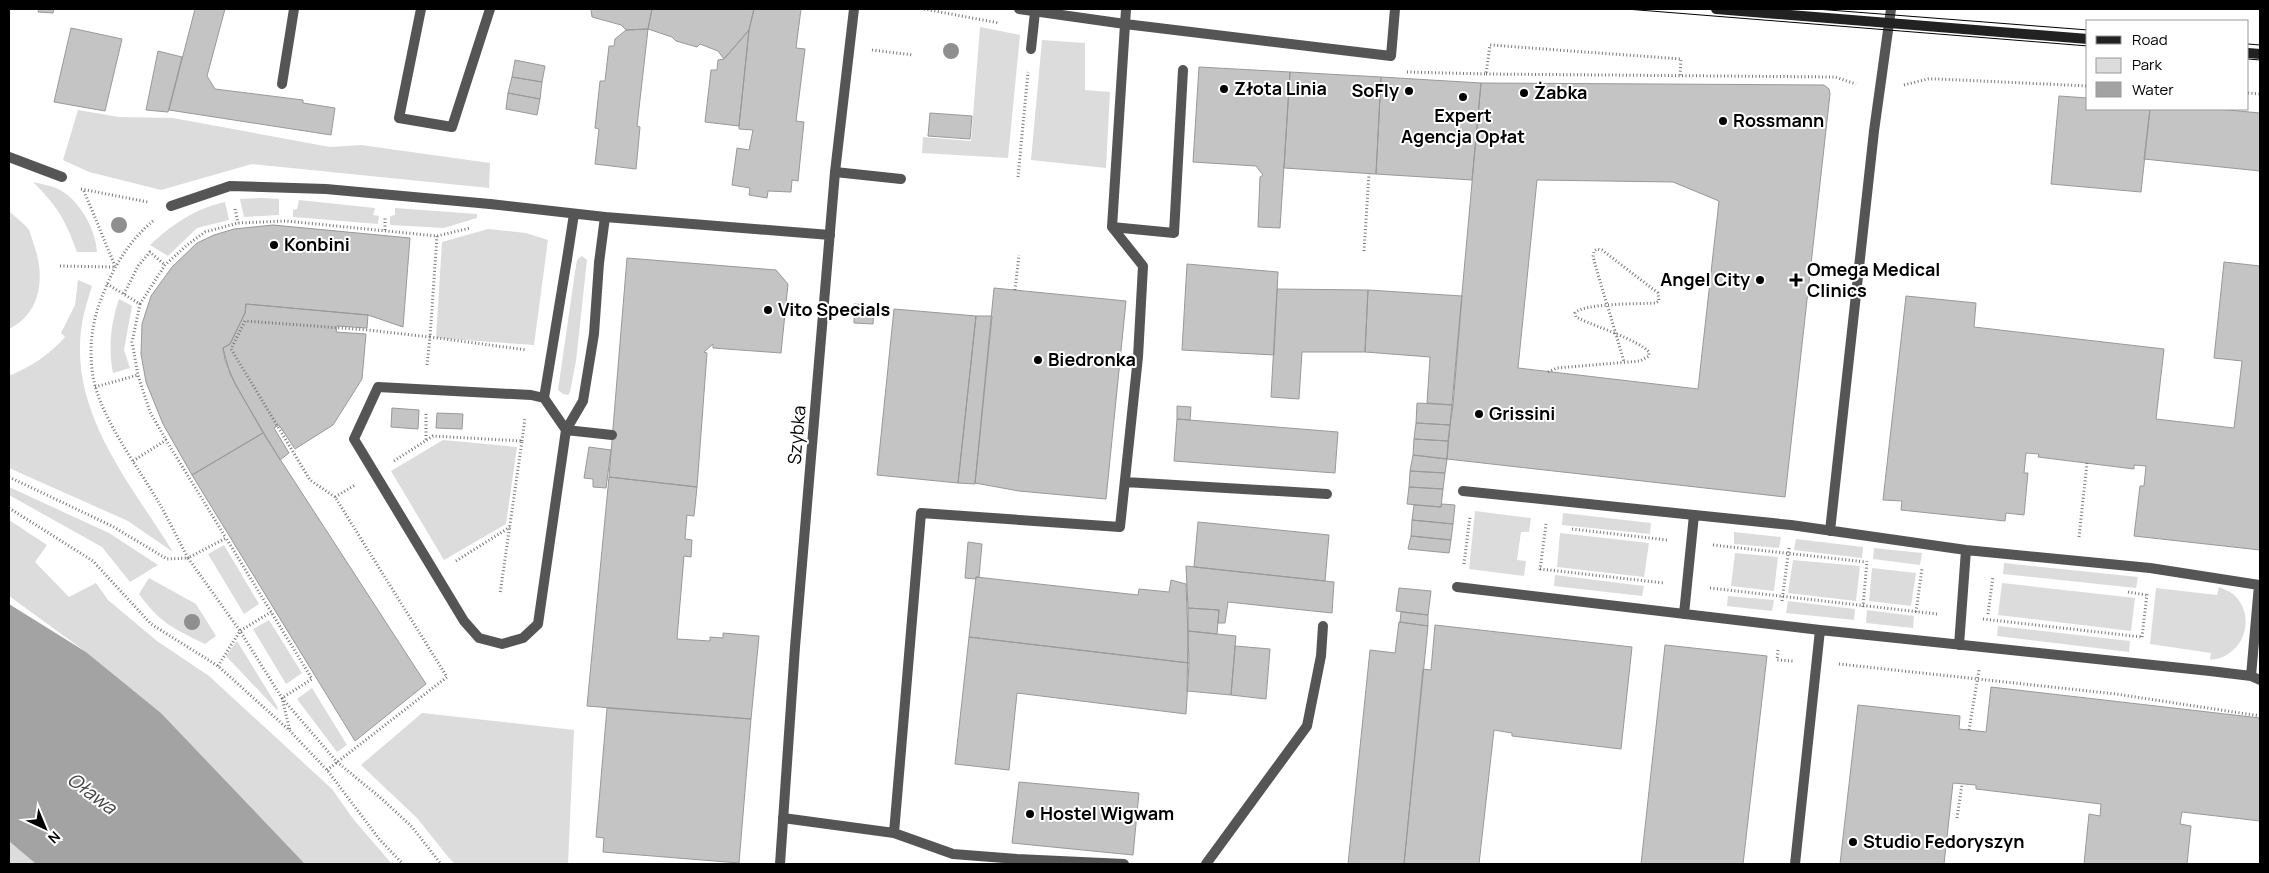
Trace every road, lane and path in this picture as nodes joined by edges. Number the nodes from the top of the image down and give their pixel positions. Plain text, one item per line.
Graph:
1 (294, 9) edge
2 (421, 9) edge
3 (490, 9) edge
4 (854, 9) edge
5 (1019, 9) edge
6 (1126, 9) edge
7 (1395, 9) edge
8 (1716, 9) edge
9 (1891, 9) edge
10 (1035, 12) junction
11 (1890, 22) junction
12 (1125, 24) junction
13 (2086, 39) edge
14 (1490, 45) dead end
15 (849, 47) junction
16 (1031, 49) joint
17 (913, 55) dead end
18 (1183, 70) dead end
19 (1486, 74) dead end
20 (1680, 77) junction
21 (282, 84) dead end
22 (1858, 84) dead end
23 (2086, 86) edge
24 (1896, 88) dead end
25 (9, 157) edge
26 (835, 172) junction
27 (1369, 174) dead end
28 (62, 177) joint
29 (1018, 177) dead end
30 (901, 179) dead end
31 (84, 191) junction
32 (171, 206) junction
33 (574, 214) junction
34 (605, 217) junction
35 (478, 226) dead end
36 (1112, 227) junction
37 (830, 235) junction
38 (437, 236) junction
39 (1364, 251) dead end
40 (1019, 255) dead end
41 (165, 265) junction
42 (60, 266) dead end
43 (115, 267) junction
44 (107, 284) junction
45 (1015, 290) dead end
46 (124, 294) junction
47 (140, 304) junction
48 (1607, 306) junction
49 (1616, 335) junction
50 (1624, 362) junction
51 (1548, 372) dead end
52 (138, 375) junction
53 (95, 387) junction
54 (531, 395) junction
55 (544, 398) junction
56 (566, 430) junction
57 (612, 435) dead end
58 (166, 440) junction
59 (522, 442) dead end
60 (133, 461) junction
61 (2087, 463) dead end
62 (9, 477) edge
63 (1125, 482) junction
64 (1462, 491) dead end
65 (1327, 494) dead end
66 (335, 497) dead end
67 (1550, 500) junction
68 (1471, 507) dead end
69 (9, 508) edge
70 (1694, 515) junction
71 (1791, 525) junction
72 (510, 526) dead end
73 (1546, 526) junction
74 (1556, 527) dead end
75 (1566, 528) dead end
76 (1830, 531) junction
77 (1870, 536) junction
78 (226, 538) junction
79 (1691, 543) junction
80 (1966, 550) junction
81 (1788, 554) junction
82 (188, 558) junction
83 (2077, 561) junction
84 (1867, 562) junction
85 (1876, 564) dead end
86 (1912, 567) dead end
87 (1922, 568) junction
88 (2150, 568) junction
89 (1540, 569) junction
90 (1463, 572) dead end
91 (1964, 572) junction
92 (435, 573) junction
93 (2002, 577) dead end
94 (1686, 585) junction
95 (1457, 587) dead end
96 (2127, 592) dead end
97 (2146, 595) junction
98 (1782, 596) junction
99 (1537, 597) junction
100 (1863, 606) junction
101 (271, 612) junction
102 (1916, 612) junction
103 (1684, 614) junction
104 (1961, 617) junction
105 (1779, 625) junction
106 (1322, 626) dead end
107 (1820, 630) junction
108 (240, 631) junction
109 (1860, 634) junction
110 (2142, 637) junction
111 (1959, 645) junction
112 (1817, 662) junction
113 (2139, 664) junction
114 (218, 666) junction
115 (2256, 678) edge
116 (282, 698) junction
117 (2260, 716) edge
118 (290, 731) junction
119 (1962, 784) dead end
120 (783, 818) junction
121 (1958, 818) dead end
122 (894, 833) junction
123 (403, 864) edge
124 (440, 864) edge
125 (780, 864) edge
126 (1124, 864) edge
127 (1206, 864) edge
128 (1795, 864) edge

1 - 21 street
2 - 3 street
4 - 15 street, Szybka
5 - 10 street
6 - 12 street
7 - 12 street
8 - 11 main road
9 - 11 street
10 - 12 street
10 - 16 street
11 - 13 main road
11 - 76 street
12 - 36 street
14 - 20 path
15 - 17 path
15 - 26 street, Szybka
16 - 29 path
18 - 36 street
19 - 20 path
20 - 22 path
23 - 24 path
25 - 28 street
26 - 30 street
26 - 37 street, Szybka
27 - 39 path
28 - 31 path
31 - 32 path
31 - 43 path
32 - 33 street
32 - 43 path
33 - 34 street
33 - 55 street
34 - 37 street
34 - 56 street
35 - 38 path
36 - 63 street
37 - 120 street, Szybka
38 - 41 path
38 - 66 path
40 - 45 path
41 - 46 path
41 - 47 path
42 - 43 path
43 - 44 path
44 - 46 path
44 - 53 path
46 - 47 path
47 - 52 path
48 - 48 path
48 - 49 path
48 - 49 path
49 - 50 path
49 - 50 path
50 - 51 path
52 - 53 path
52 - 58 path
53 - 60 path
54 - 55 street
54 - 59 path
54 - 92 street
55 - 56 street
56 - 57 street
56 - 92 street
58 - 60 path
58 - 78 path
60 - 82 path
61 - 83 path
62 - 82 path
63 - 65 street
63 - 122 street
64 - 67 street
67 - 70 street
67 - 73 path
68 - 90 path
69 - 114 path
70 - 71 street
70 - 79 street
71 - 76 street
71 - 81 path
72 - 92 path
73 - 74 path
73 - 89 path
75 - 79 path
76 - 77 street
77 - 80 street
77 - 84 path
78 - 82 path
78 - 101 path
79 - 81 path
79 - 94 street
80 - 83 street
80 - 91 street
81 - 84 path
81 - 98 path
82 - 108 path
83 - 88 street
84 - 85 path
84 - 100 path
86 - 87 path
87 - 91 path
87 - 102 path
88 - 97 path
88 - 115 street
89 - 94 path
89 - 99 path
91 - 93 path
91 - 104 street
94 - 98 path
94 - 103 street
95 - 99 street
96 - 97 path
97 - 110 path
98 - 100 path
98 - 105 path
99 - 103 street
100 - 102 path
100 - 109 path
101 - 108 path
101 - 116 path
102 - 104 path
103 - 105 street
104 - 110 path
104 - 111 street
105 - 107 street
105 - 112 path
106 - 127 street
107 - 109 street
107 - 112 street
108 - 114 path
108 - 116 path
109 - 111 street
110 - 113 path
111 - 113 street
112 - 117 path
112 - 128 street
113 - 115 street
114 - 118 path
116 - 118 path
116 - 124 path
118 - 123 path
119 - 121 path
120 - 122 street
120 - 125 street, Szybka
122 - 126 street

